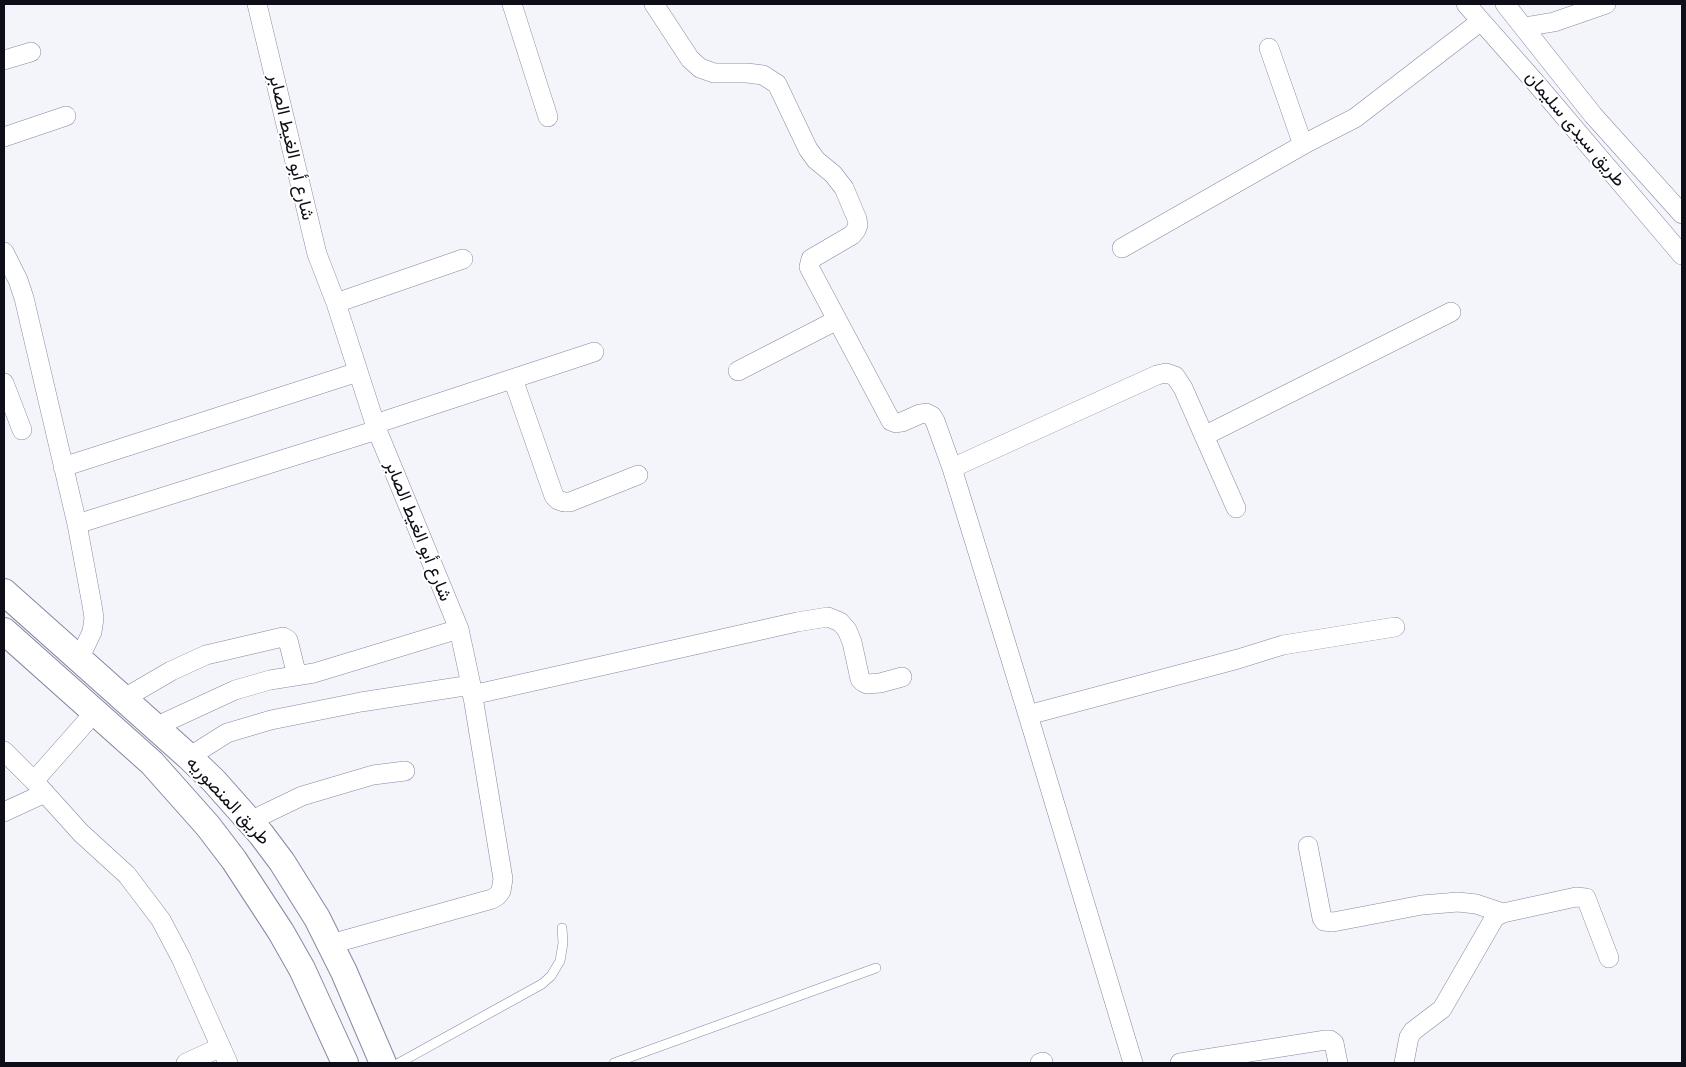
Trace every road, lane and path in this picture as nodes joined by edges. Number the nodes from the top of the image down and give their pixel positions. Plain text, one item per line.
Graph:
1 (258, 4) edge
2 (512, 4) edge
3 (654, 4) edge
4 (1466, 4) edge
5 (1505, 4) edge
6 (1606, 4) edge
7 (1481, 21) junction
8 (1524, 27) junction
9 (1269, 48) dead end
10 (31, 52) dead end
11 (4, 60) edge
12 (66, 116) dead end
13 (548, 117) dead end
14 (4, 137) edge
15 (1303, 145) junction
16 (1682, 214) edge
17 (1122, 248) dead end
18 (4, 252) edge
19 (1682, 255) edge
20 (463, 259) dead end
21 (336, 303) junction
22 (1450, 312) dead end
23 (837, 320) junction
24 (594, 352) dead end
25 (738, 371) dead end
26 (358, 372) junction
27 (513, 379) junction
28 (4, 383) edge
29 (376, 427) junction
30 (22, 430) dead end
31 (1204, 436) junction
32 (64, 468) junction
33 (952, 468) junction
34 (638, 475) dead end
35 (1236, 508) dead end
36 (76, 524) junction
37 (4, 592) edge
38 (1395, 627) dead end
39 (459, 629) junction
40 (4, 631) edge
41 (79, 659) junction
42 (297, 676) junction
43 (902, 677) dead end
44 (471, 690) junction
45 (123, 699) junction
46 (1028, 715) junction
47 (90, 717) junction
48 (155, 727) junction
49 (4, 752) edge
50 (188, 757) junction
51 (405, 771) dead end
52 (39, 787) junction
53 (4, 812) edge
54 (250, 822) junction
55 (1308, 846) dead end
56 (1503, 913) junction
57 (562, 928) dead end
58 (331, 944) junction
59 (1609, 958) dead end
60 (876, 968) dead end
61 (360, 1009) junction
62 (328, 1022) junction
63 (225, 1055) edge
64 (186, 1063) edge
65 (345, 1063) edge
66 (383, 1063) edge
67 (399, 1063) edge
68 (614, 1063) edge
69 (1133, 1063) edge
70 (1180, 1063) edge
71 (1338, 1063) edge
72 (1404, 1063) edge

1 - 21 street, شارع أبو الغيط الصابر
2 - 13 street
3 - 23 street
4 - 7 street, طريق سيدى سليمان
5 - 8 street, طريق سيدى سليمان
6 - 8 street
7 - 15 street
7 - 19 street, طريق سيدى سليمان
8 - 16 street, طريق سيدى سليمان
9 - 15 street
10 - 11 street
12 - 14 street
15 - 17 street
18 - 32 street
20 - 21 street
21 - 26 street, شارع أبو الغيط الصابر
22 - 31 street
23 - 25 street
23 - 33 street
24 - 27 street
26 - 29 street, شارع أبو الغيط الصابر
26 - 32 street
27 - 29 street
27 - 34 street
28 - 30 street
29 - 36 street
29 - 39 street, شارع أبو الغيط الصابر
31 - 33 street
31 - 35 street
32 - 36 street
33 - 46 street
36 - 41 street
37 - 41 main road, طريق المنصوريه
38 - 46 street
39 - 42 street
39 - 44 street, شارع أبو الغيط الصابر
40 - 47 main road, طريق المنصوريه
41 - 45 main road, طريق المنصوريه
42 - 45 street
42 - 48 street
43 - 44 street
44 - 50 street
44 - 58 street, شارع أبو الغيط الصابر
45 - 48 main road, طريق المنصوريه
46 - 69 street
47 - 52 street
47 - 62 main road, طريق المنصوريه
48 - 50 main road, طريق المنصوريه
49 - 52 street
50 - 54 main road, طريق المنصوريه
51 - 54 street
52 - 53 street
52 - 63 street
54 - 58 main road, طريق المنصوريه
55 - 56 street
56 - 59 street
56 - 72 street
57 - 67 lane
58 - 61 main road, طريق المنصوريه
60 - 68 lane
61 - 62 main road
61 - 66 main road, طريق المنصوريه
62 - 65 main road, طريق المنصوريه
63 - 64 street
70 - 71 street

